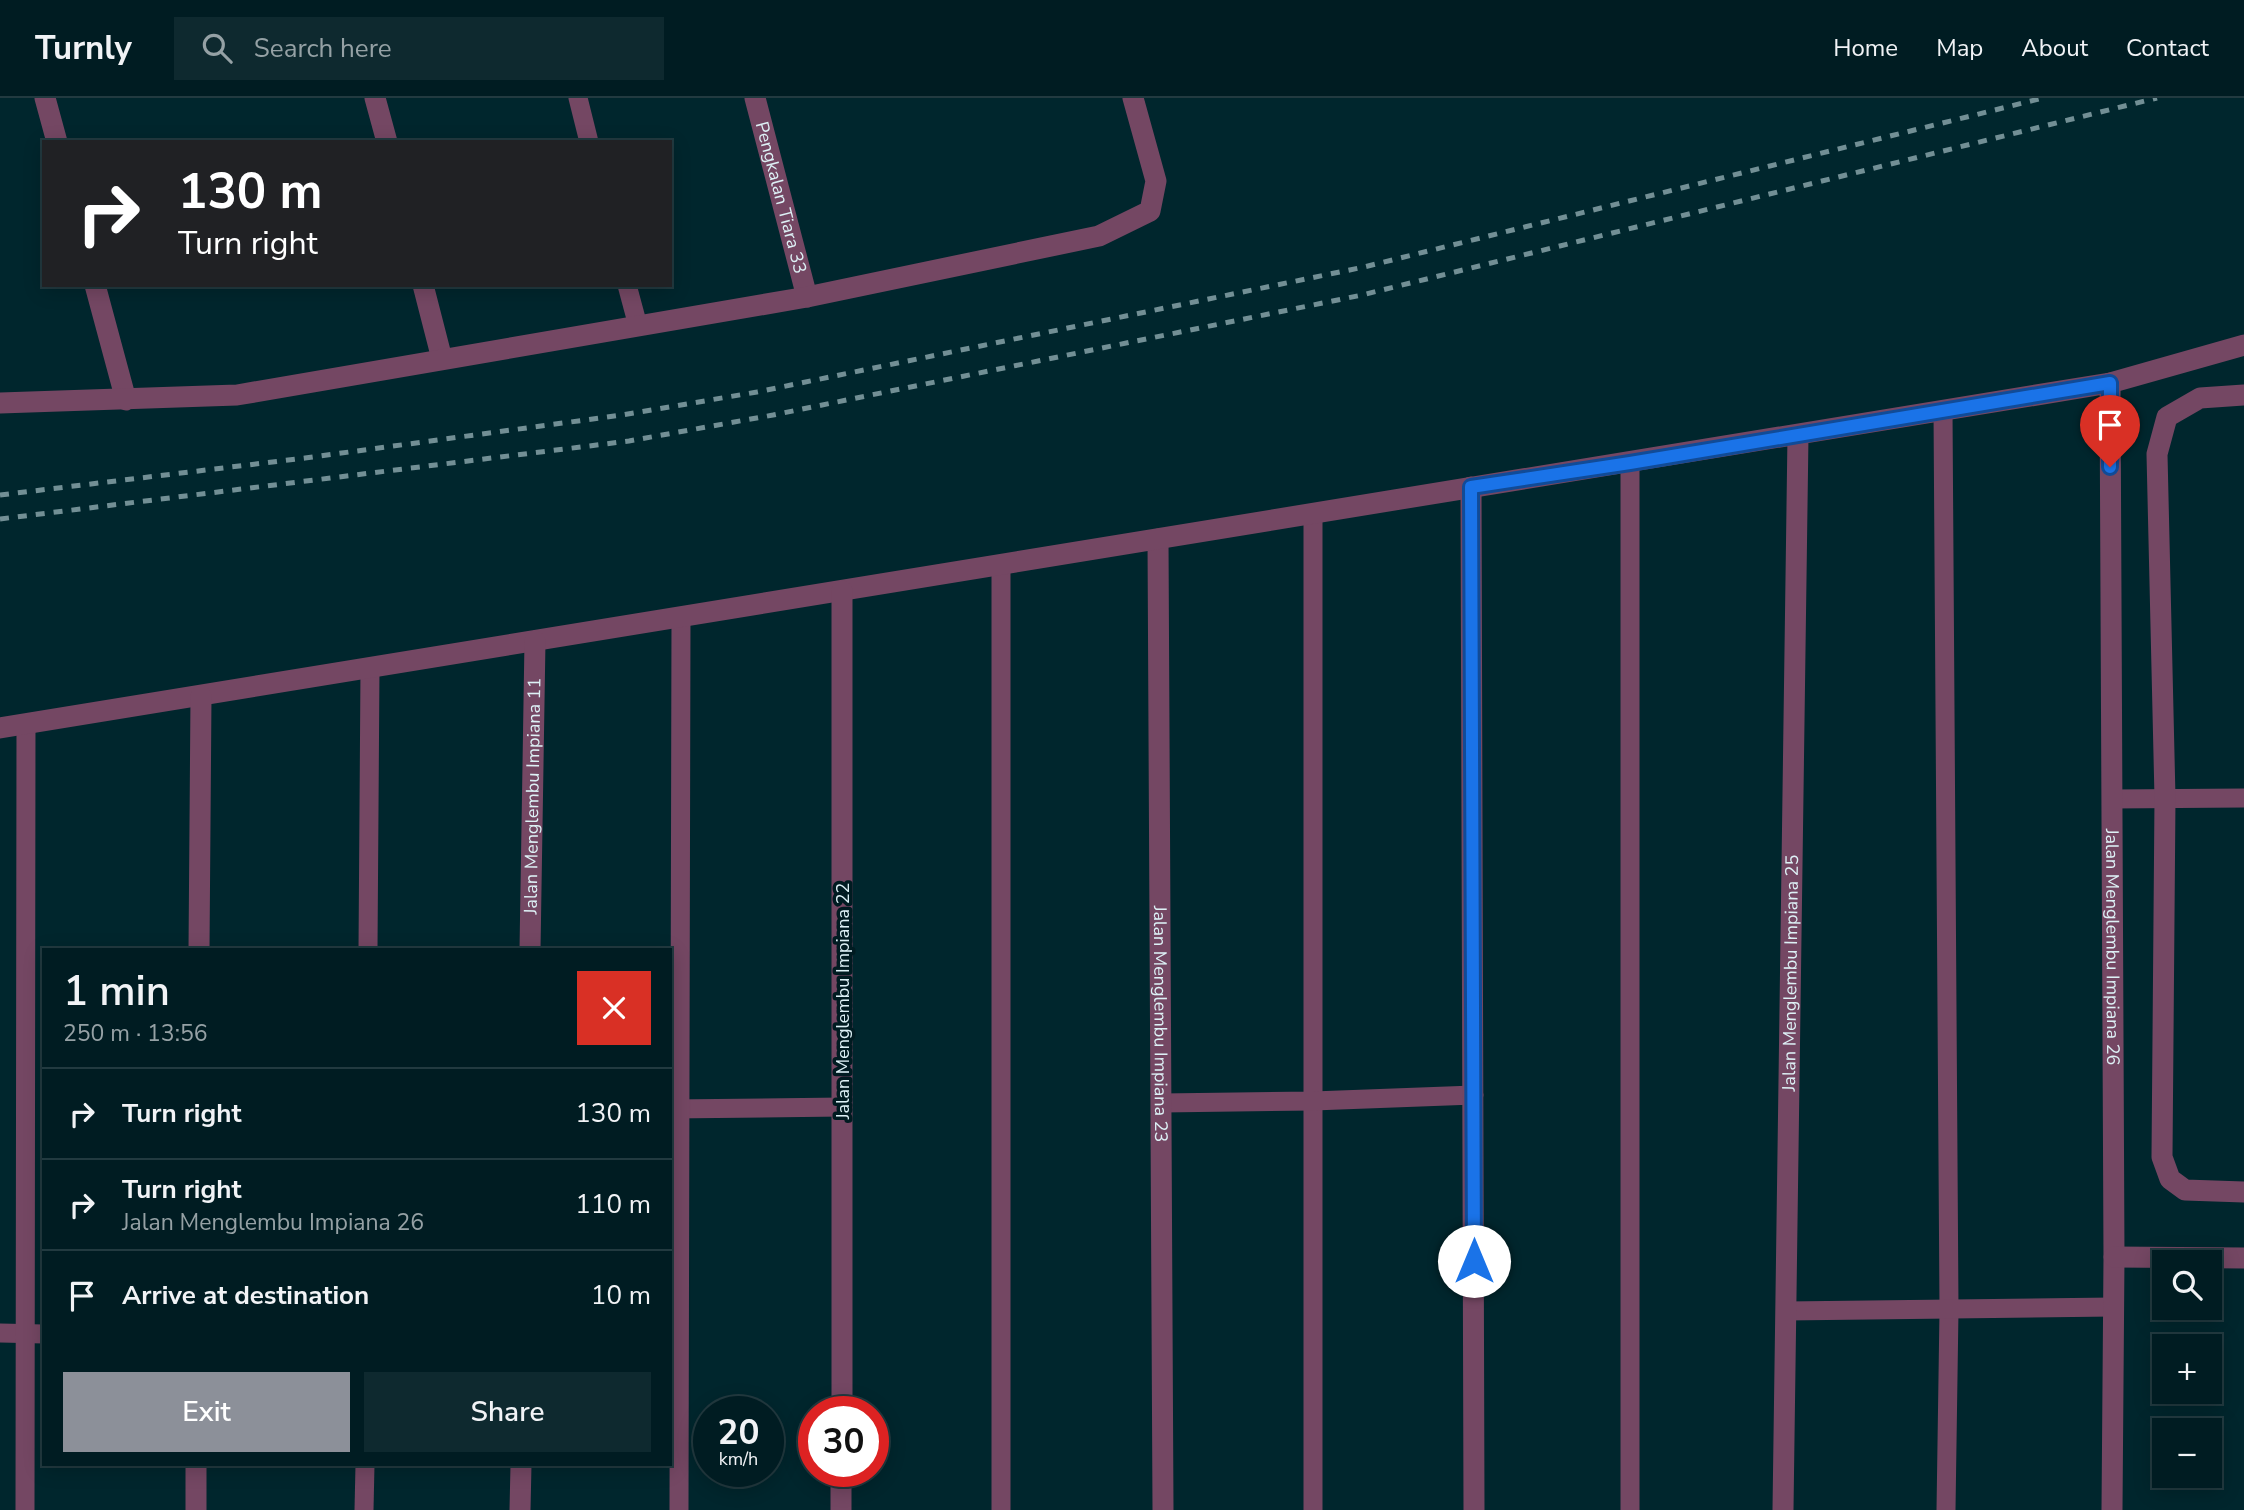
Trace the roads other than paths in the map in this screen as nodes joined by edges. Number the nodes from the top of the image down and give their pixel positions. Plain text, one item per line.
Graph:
1 (46, 98) edge
2 (375, 98) edge
3 (578, 98) edge
4 (755, 98) edge
5 (1133, 98) edge
6 (56, 140) edge
7 (386, 140) edge
8 (588, 140) edge
9 (96, 287) edge
10 (424, 287) edge
11 (628, 287) edge
12 (807, 297) junction
13 (638, 326) junction
14 (2244, 345) edge
15 (442, 359) junction
16 (2110, 383) junction
17 (2244, 395) edge
18 (126, 400) junction
19 (0, 403) edge
20 (1944, 410) junction
21 (1798, 435) junction
22 (1630, 463) junction
23 (1471, 487) junction
24 (1313, 514) junction
25 (1158, 539) junction
26 (1001, 565) junction
27 (842, 591) junction
28 (681, 617) junction
29 (535, 641) junction
30 (370, 667) junction
31 (201, 696) junction
32 (26, 724) junction
33 (0, 728) edge
34 (2165, 797) junction
35 (2244, 798) edge
36 (2112, 799) junction
37 (199, 948) edge
38 (368, 948) edge
39 (530, 948) edge
40 (1474, 1095) junction
41 (1313, 1101) junction
42 (1162, 1103) junction
43 (843, 1107) junction
44 (675, 1109) edge
45 (2244, 1192) edge
46 (2114, 1258) junction
47 (2244, 1258) edge
48 (2113, 1307) junction
49 (1949, 1310) junction
50 (1786, 1311) junction
51 (0, 1334) edge
52 (34, 1334) edge
53 (842, 1396) edge
54 (196, 1466) edge
55 (365, 1466) edge
56 (521, 1466) edge
57 (841, 1487) edge
58 (25, 1510) edge
59 (196, 1510) edge
60 (364, 1510) edge
61 (520, 1510) edge
62 (679, 1510) edge
63 (841, 1510) edge
64 (1001, 1510) edge
65 (1163, 1510) edge
66 (1314, 1510) edge
67 (1474, 1510) edge
68 (1630, 1510) edge
69 (1783, 1510) edge
70 (1946, 1510) edge
71 (2112, 1510) edge

1 - 6 street
2 - 7 street
3 - 8 lane
4 - 12 street, Pengkalan Tiara 33
5 - 12 street
9 - 18 street
10 - 15 street
11 - 13 lane
12 - 13 street
13 - 15 street
14 - 16 street
15 - 18 street
16 - 20 street
16 - 36 street, Jalan Menglembu Impiana 26
17 - 34 street
18 - 19 street
20 - 21 street
20 - 49 lane
21 - 22 street
21 - 50 street, Jalan Menglembu Impiana 25
22 - 23 street
22 - 68 lane
23 - 24 street
23 - 40 street
24 - 25 street
24 - 41 lane
25 - 26 street
25 - 42 street, Jalan Menglembu Impiana 23
26 - 27 street
26 - 64 lane
27 - 28 street
27 - 43 street, Jalan Menglembu Impiana 22
28 - 29 street
28 - 44 lane
29 - 30 street
29 - 39 street, Jalan Menglembu Impiana 11
30 - 31 street
30 - 38 lane
31 - 32 street
31 - 37 street
32 - 33 street
32 - 52 lane
34 - 35 lane
34 - 36 lane
34 - 45 street
36 - 46 street, Jalan Menglembu Impiana 26
40 - 41 lane
40 - 67 street
41 - 42 lane
41 - 66 lane
42 - 65 street, Jalan Menglembu Impiana 23
43 - 44 lane
43 - 53 street, Jalan Menglembu Impiana 22
44 - 62 lane
46 - 47 street
46 - 48 street, Jalan Menglembu Impiana 26
48 - 49 lane
48 - 71 street, Jalan Menglembu Impiana 26
49 - 50 lane
49 - 70 lane
50 - 69 street, Jalan Menglembu Impiana 25
51 - 52 lane
52 - 58 lane
54 - 59 street
55 - 60 lane
56 - 61 street
57 - 63 street

